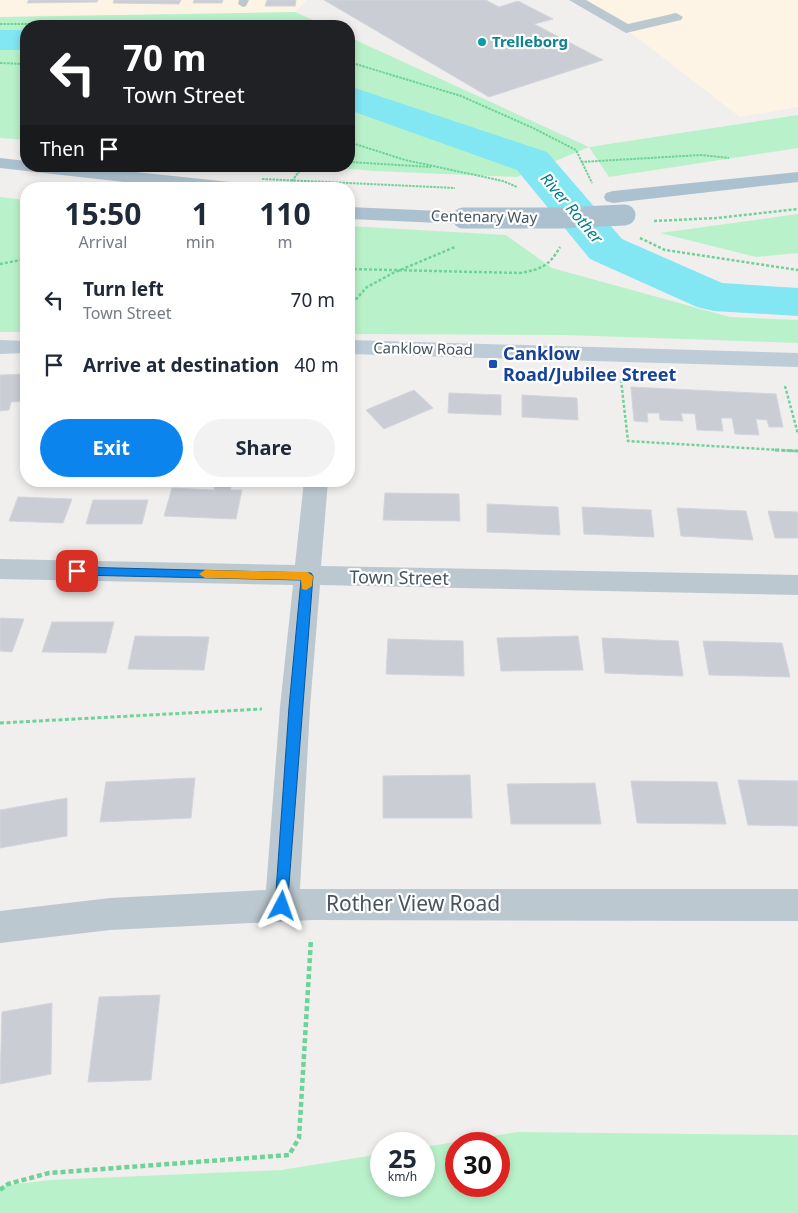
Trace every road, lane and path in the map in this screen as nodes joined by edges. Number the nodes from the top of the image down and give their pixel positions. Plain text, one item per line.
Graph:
1 (576, 0) edge
2 (676, 17) dead end
3 (0, 24) edge
4 (20, 24) edge
5 (0, 63) edge
6 (20, 64) edge
7 (355, 64) edge
8 (730, 159) dead end
9 (355, 162) edge
10 (581, 162) junction
11 (0, 163) edge
12 (20, 165) edge
13 (445, 167) dead end
14 (83, 172) edge
15 (298, 172) edge
16 (798, 177) edge
17 (257, 179) dead end
18 (292, 181) junction
19 (175, 182) edge
20 (307, 182) edge
21 (355, 185) edge
22 (593, 191) joint
23 (355, 196) edge
24 (460, 202) junction
25 (798, 209) edge
26 (355, 212) edge
27 (649, 217) joint
28 (638, 237) dead end
29 (461, 245) dead end
30 (20, 260) edge
31 (0, 264) edge
32 (798, 270) edge
33 (355, 300) edge
34 (0, 347) edge
35 (20, 347) edge
36 (355, 347) edge
37 (619, 354) junction
38 (788, 360) edge
39 (798, 434) edge
40 (798, 451) edge
41 (315, 487) edge
42 (0, 569) edge
43 (307, 576) junction
44 (798, 585) edge
45 (295, 707) junction
46 (0, 723) edge
47 (298, 905) junction
48 (798, 905) edge
49 (0, 928) edge
50 (0, 1190) edge

1 - 2 street
3 - 4 path
5 - 6 path
7 - 10 path
8 - 10 path
9 - 13 path
10 - 22 path
11 - 12 main road
14 - 19 main road
15 - 18 path
16 - 22 main road
17 - 18 path
18 - 20 path
21 - 24 path
23 - 24 main road, Centenary Way
24 - 26 main road, Centenary Way
24 - 27 main road, Centenary Way, bridge
25 - 27 path
28 - 32 path
29 - 33 path
30 - 31 path
34 - 35 street
36 - 37 street, Canklow Road
37 - 38 street, Canklow Road
37 - 40 path
38 - 39 path
41 - 43 street
42 - 43 street, Town Street
43 - 44 street, Town Street
43 - 45 street
45 - 46 path
45 - 47 street
47 - 48 street, Rother View Road
47 - 49 street, Rother View Road
47 - 50 path

